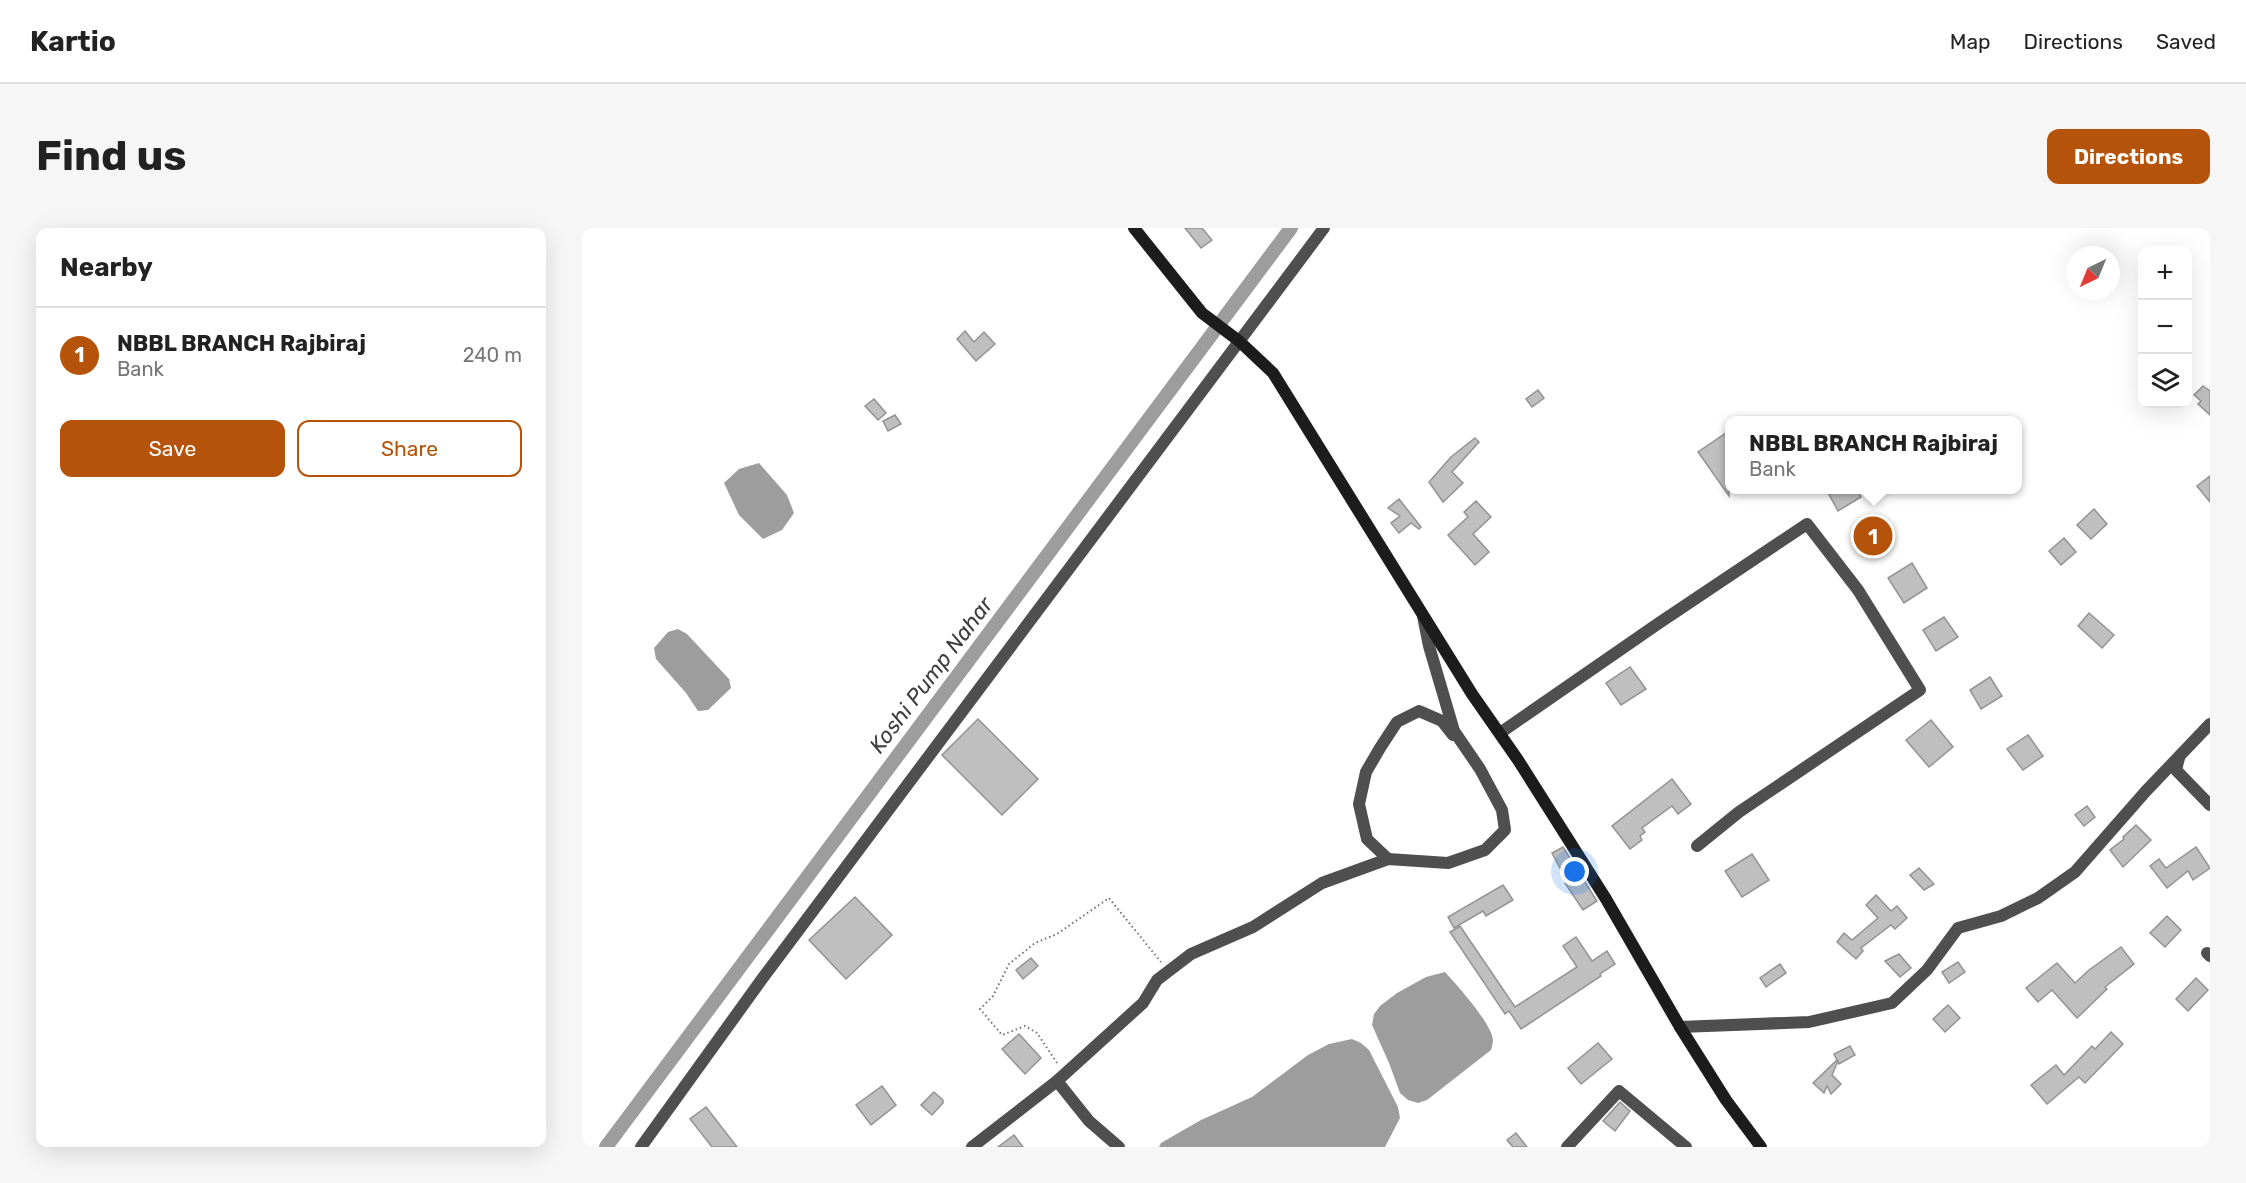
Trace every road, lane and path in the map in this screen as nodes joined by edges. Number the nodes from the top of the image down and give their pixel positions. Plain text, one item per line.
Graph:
1 (1134, 228) edge
2 (1324, 228) edge
3 (1239, 341) junction
4 (1423, 615) junction
5 (2210, 724) edge
6 (1500, 733) junction
7 (2179, 756) junction
8 (1480, 770) junction
9 (2209, 803) edge
10 (1697, 846) dead end
11 (1388, 859) junction
12 (1168, 972) junction
13 (1680, 1027) junction
14 (1060, 1078) junction
15 (641, 1147) edge
16 (972, 1147) edge
17 (1119, 1147) edge
18 (1567, 1147) edge
19 (1686, 1147) edge
20 (1761, 1147) edge

1 - 3 street
2 - 3 street
3 - 4 street
3 - 15 street
4 - 6 street
4 - 8 street
5 - 7 street
6 - 10 street
6 - 13 street
7 - 9 street
7 - 13 street
8 - 11 street
8 - 11 street
11 - 12 street
12 - 14 street
12 - 14 path
13 - 20 street
14 - 16 street
14 - 17 street
18 - 19 street

